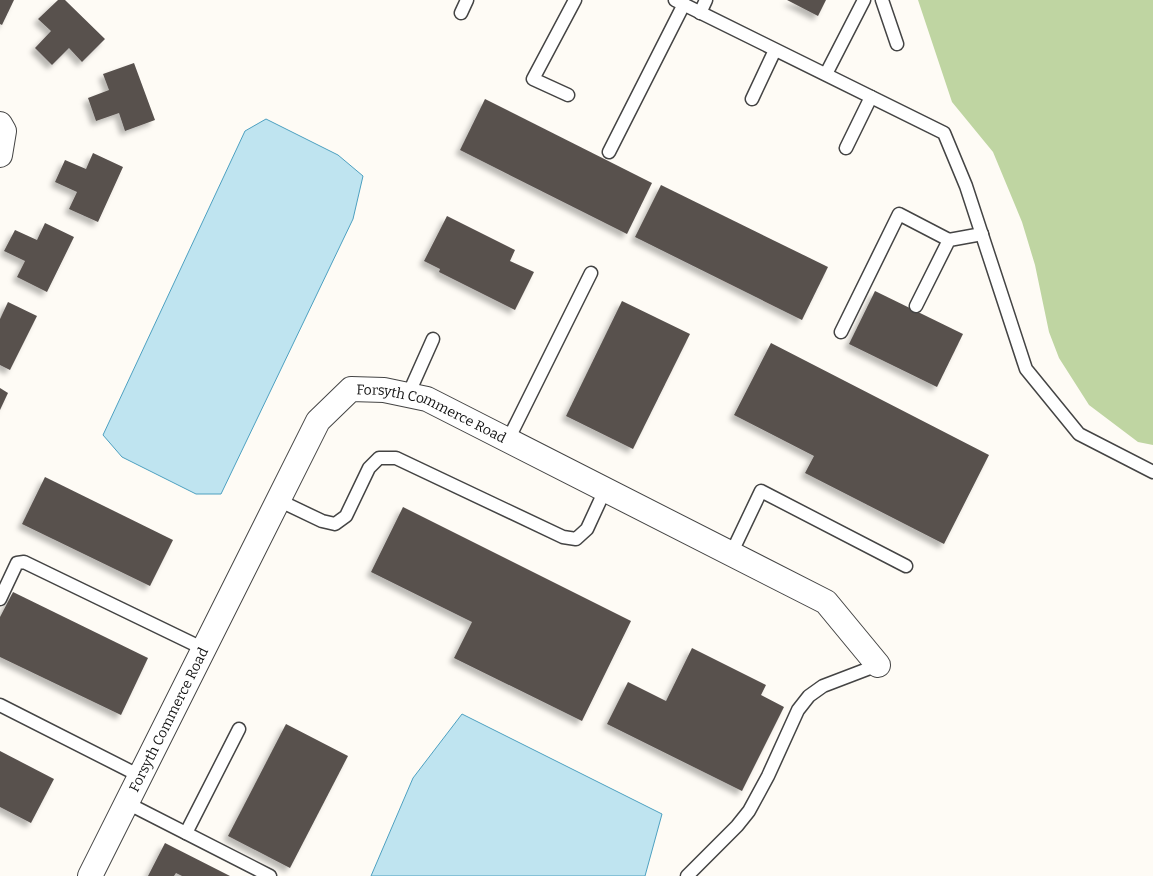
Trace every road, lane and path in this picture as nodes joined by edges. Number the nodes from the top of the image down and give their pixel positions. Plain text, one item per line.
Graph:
1 (467, 0) edge
2 (575, 0) edge
3 (706, 0) edge
4 (864, 0) edge
5 (882, 0) edge
6 (679, 2) edge
7 (461, 13) dead end
8 (700, 13) junction
9 (897, 44) dead end
10 (775, 50) junction
11 (826, 74) junction
12 (568, 96) dead end
13 (871, 97) junction
14 (752, 99) dead end
15 (2, 127) edge
16 (846, 148) dead end
17 (609, 152) dead end
18 (0, 155) edge
19 (982, 234) junction
20 (949, 240) junction
21 (591, 273) dead end
22 (916, 306) dead end
23 (841, 332) dead end
24 (433, 339) dead end
25 (408, 395) junction
26 (508, 440) junction
27 (1153, 472) edge
28 (605, 490) junction
29 (278, 500) junction
30 (731, 554) junction
31 (906, 566) dead end
32 (0, 599) edge
33 (204, 649) junction
34 (878, 665) joint
35 (0, 706) edge
36 (239, 729) dead end
37 (140, 776) junction
38 (127, 803) junction
39 (186, 833) junction
40 (90, 876) edge
41 (270, 876) edge
42 (687, 876) edge

1 - 7 lane
2 - 12 lane
3 - 8 lane
4 - 11 lane
5 - 9 lane
6 - 8 lane
6 - 17 lane
8 - 10 lane
10 - 11 lane
10 - 14 lane
11 - 13 lane
13 - 16 lane
13 - 19 lane
15 - 18 street
19 - 20 lane
19 - 27 lane
20 - 22 lane
20 - 23 lane
21 - 26 lane
24 - 25 lane
25 - 26 street, Forsyth Commerce Road
25 - 29 street, Forsyth Commerce Road
26 - 28 street, Forsyth Commerce Road
28 - 29 lane
28 - 30 street, Forsyth Commerce Road
29 - 33 street, Forsyth Commerce Road
30 - 31 lane
30 - 34 street, Forsyth Commerce Road
32 - 33 lane
33 - 37 street, Forsyth Commerce Road
34 - 42 lane
35 - 37 lane
36 - 39 lane
37 - 38 street, Forsyth Commerce Road
38 - 39 lane
38 - 40 street, Forsyth Commerce Road
39 - 41 lane

